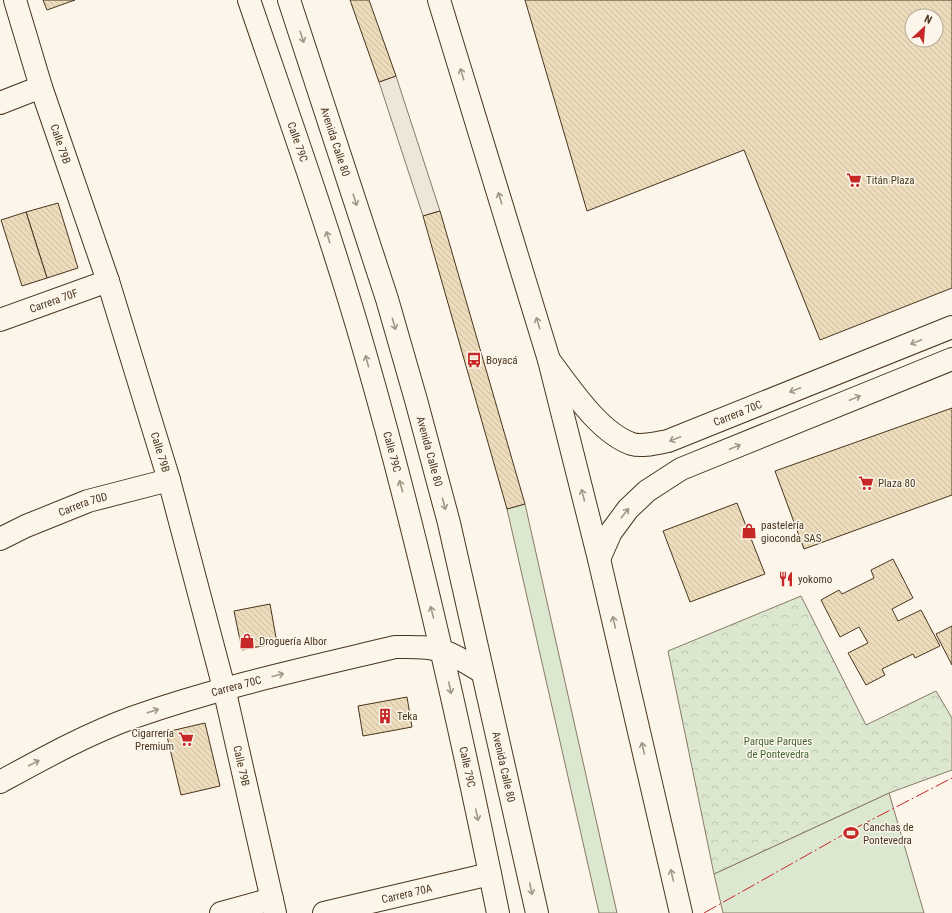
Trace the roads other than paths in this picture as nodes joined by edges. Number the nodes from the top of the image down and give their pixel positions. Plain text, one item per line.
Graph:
1 (15, 0) edge
2 (249, 0) edge
3 (289, 0) edge
4 (439, 0) edge
5 (41, 86) junction
6 (0, 103) edge
7 (108, 281) junction
8 (0, 320) edge
9 (952, 327) edge
10 (952, 359) edge
11 (549, 360) junction
12 (169, 480) junction
13 (0, 539) edge
14 (600, 559) junction
15 (441, 650) junction
16 (482, 672) junction
17 (224, 688) junction
18 (0, 782) edge
19 (490, 874) junction
20 (274, 906) edge
21 (221, 913) edge
22 (324, 913) edge
23 (498, 913) edge
24 (537, 913) edge
25 (681, 913) edge

1 - 5 main road, Calle 79B
15 -> 2 main road, Calle 79C
3 -> 16 main road, Avenida Calle 80
11 -> 4 main road
5 - 6 main road
5 - 7 main road, Calle 79B
7 - 8 main road, Carrera 70F
7 - 12 main road, Calle 79B
9 -> 11 main road, Carrera 70C
14 -> 10 main road
14 -> 11 main road
12 - 13 main road, Carrera 70D
12 - 17 main road, Calle 79B
25 -> 14 main road
15 - 16 main road, Carrera 70C
17 -> 15 main road, Carrera 70C
15 -> 19 main road, Calle 79C
16 -> 24 main road, Avenida Calle 80
18 -> 17 main road, Carrera 70C
17 - 20 main road, Calle 79B
19 - 22 main road, Carrera 70A
19 - 23 main road, Calle 79C
20 - 21 main road

